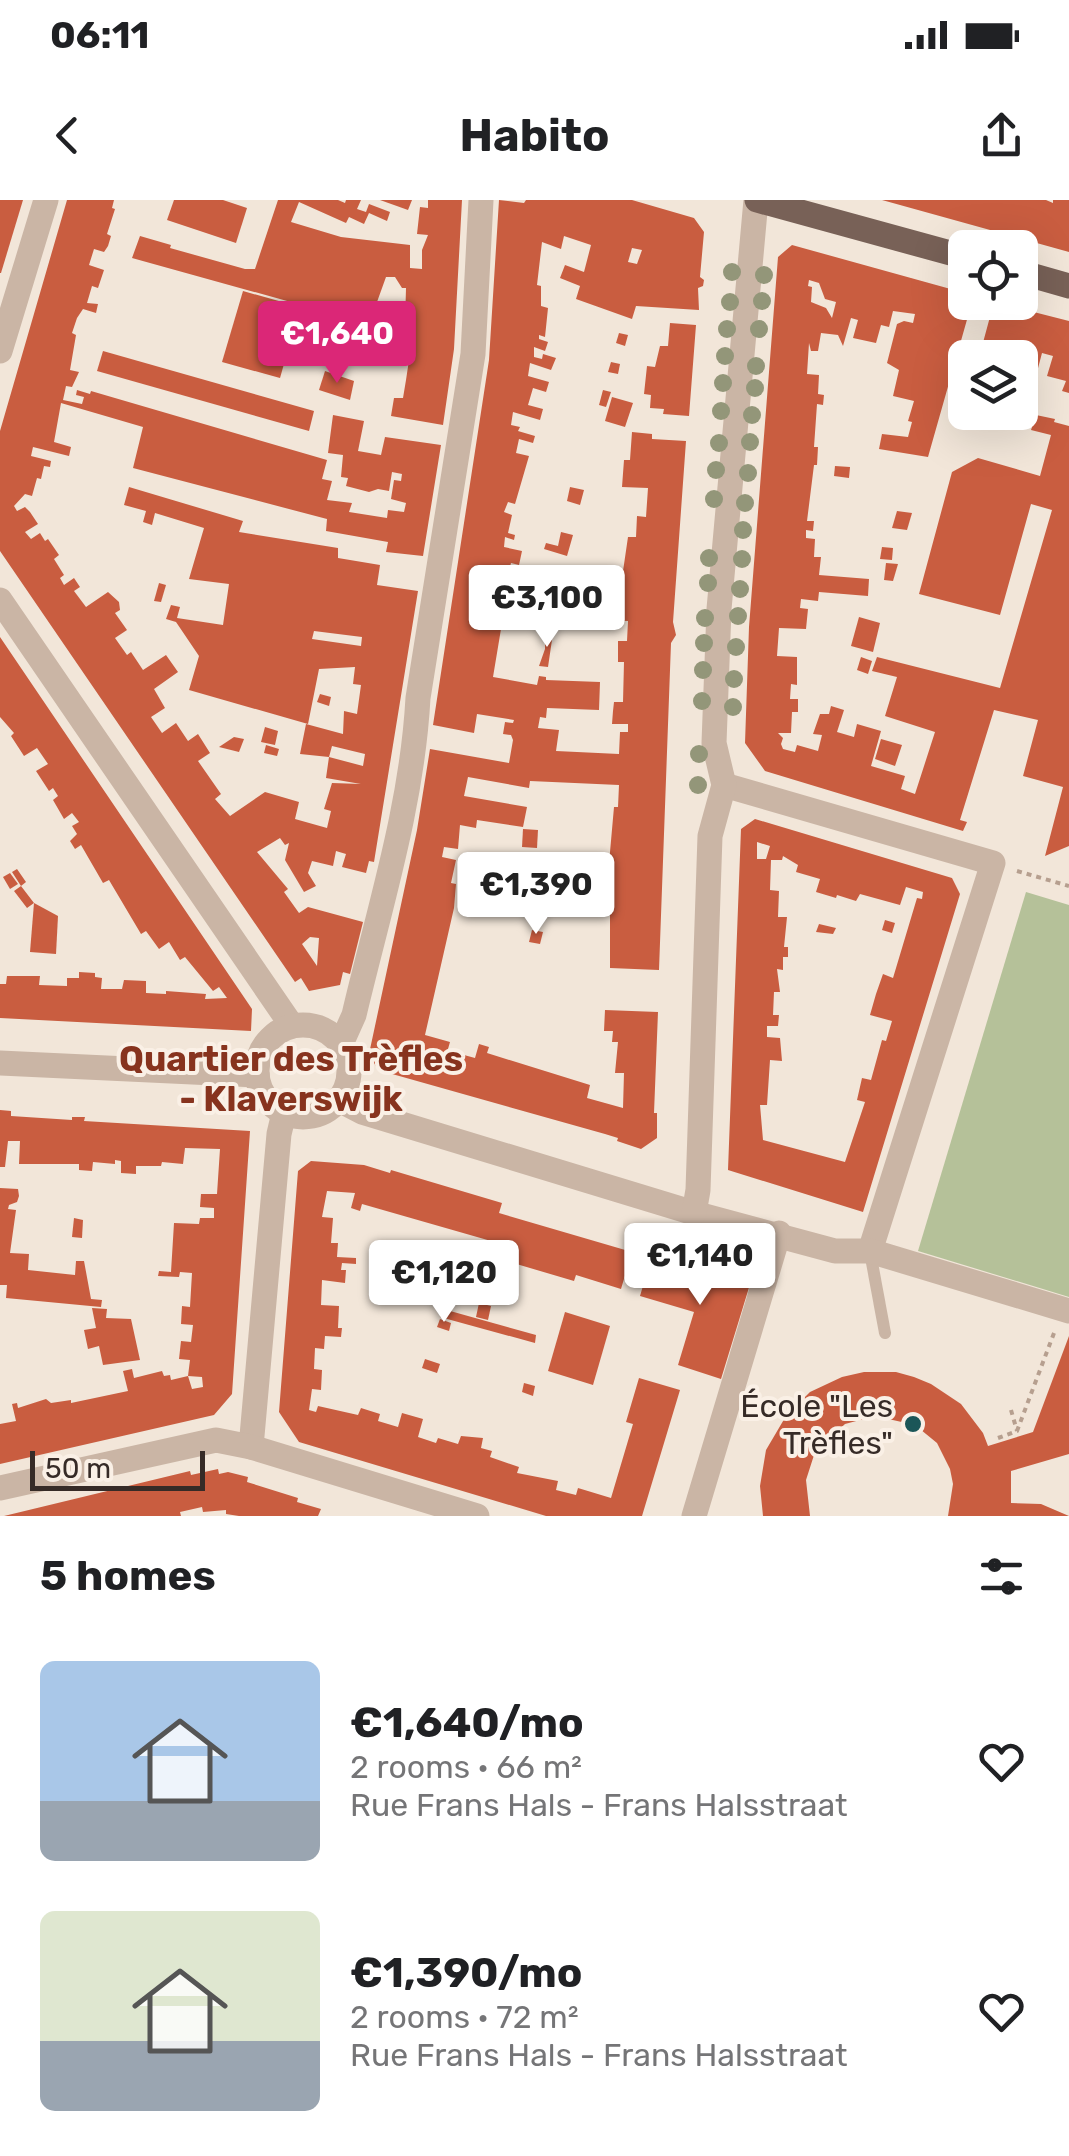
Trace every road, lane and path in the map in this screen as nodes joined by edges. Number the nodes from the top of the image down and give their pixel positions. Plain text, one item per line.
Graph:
1 (46, 200) edge
2 (481, 200) edge
3 (756, 200) edge
4 (948, 253) edge
5 (1038, 277) edge
6 (1069, 286) edge
7 (0, 351) edge
8 (0, 600) edge
9 (724, 785) junction
10 (993, 864) junction
11 (1069, 886) edge
12 (292, 1026) junction
13 (341, 1044) junction
14 (0, 1064) edge
15 (257, 1076) junction
16 (339, 1100) junction
17 (284, 1113) junction
18 (694, 1212) junction
19 (779, 1234) junction
20 (870, 1252) junction
21 (1066, 1310) edge
22 (886, 1332) dead end
23 (1012, 1410) dead end
24 (1017, 1431) junction
25 (998, 1438) dead end
26 (251, 1447) junction
27 (0, 1488) edge
28 (477, 1516) edge
29 (694, 1516) edge

1 - 7 street
2 - 13 street
3 - 4 main road
3 - 9 street
5 - 6 main road
8 - 12 street
9 - 10 street
9 - 18 street
10 - 11 path
10 - 20 street
12 - 13 street
12 - 15 street
13 - 16 street
14 - 15 street
15 - 17 street
16 - 17 street
16 - 18 street
17 - 26 street
18 - 19 street
19 - 20 street
19 - 29 street
20 - 21 street
20 - 22 lane
21 - 24 path
23 - 24 path
24 - 25 path
26 - 27 street
26 - 28 street

